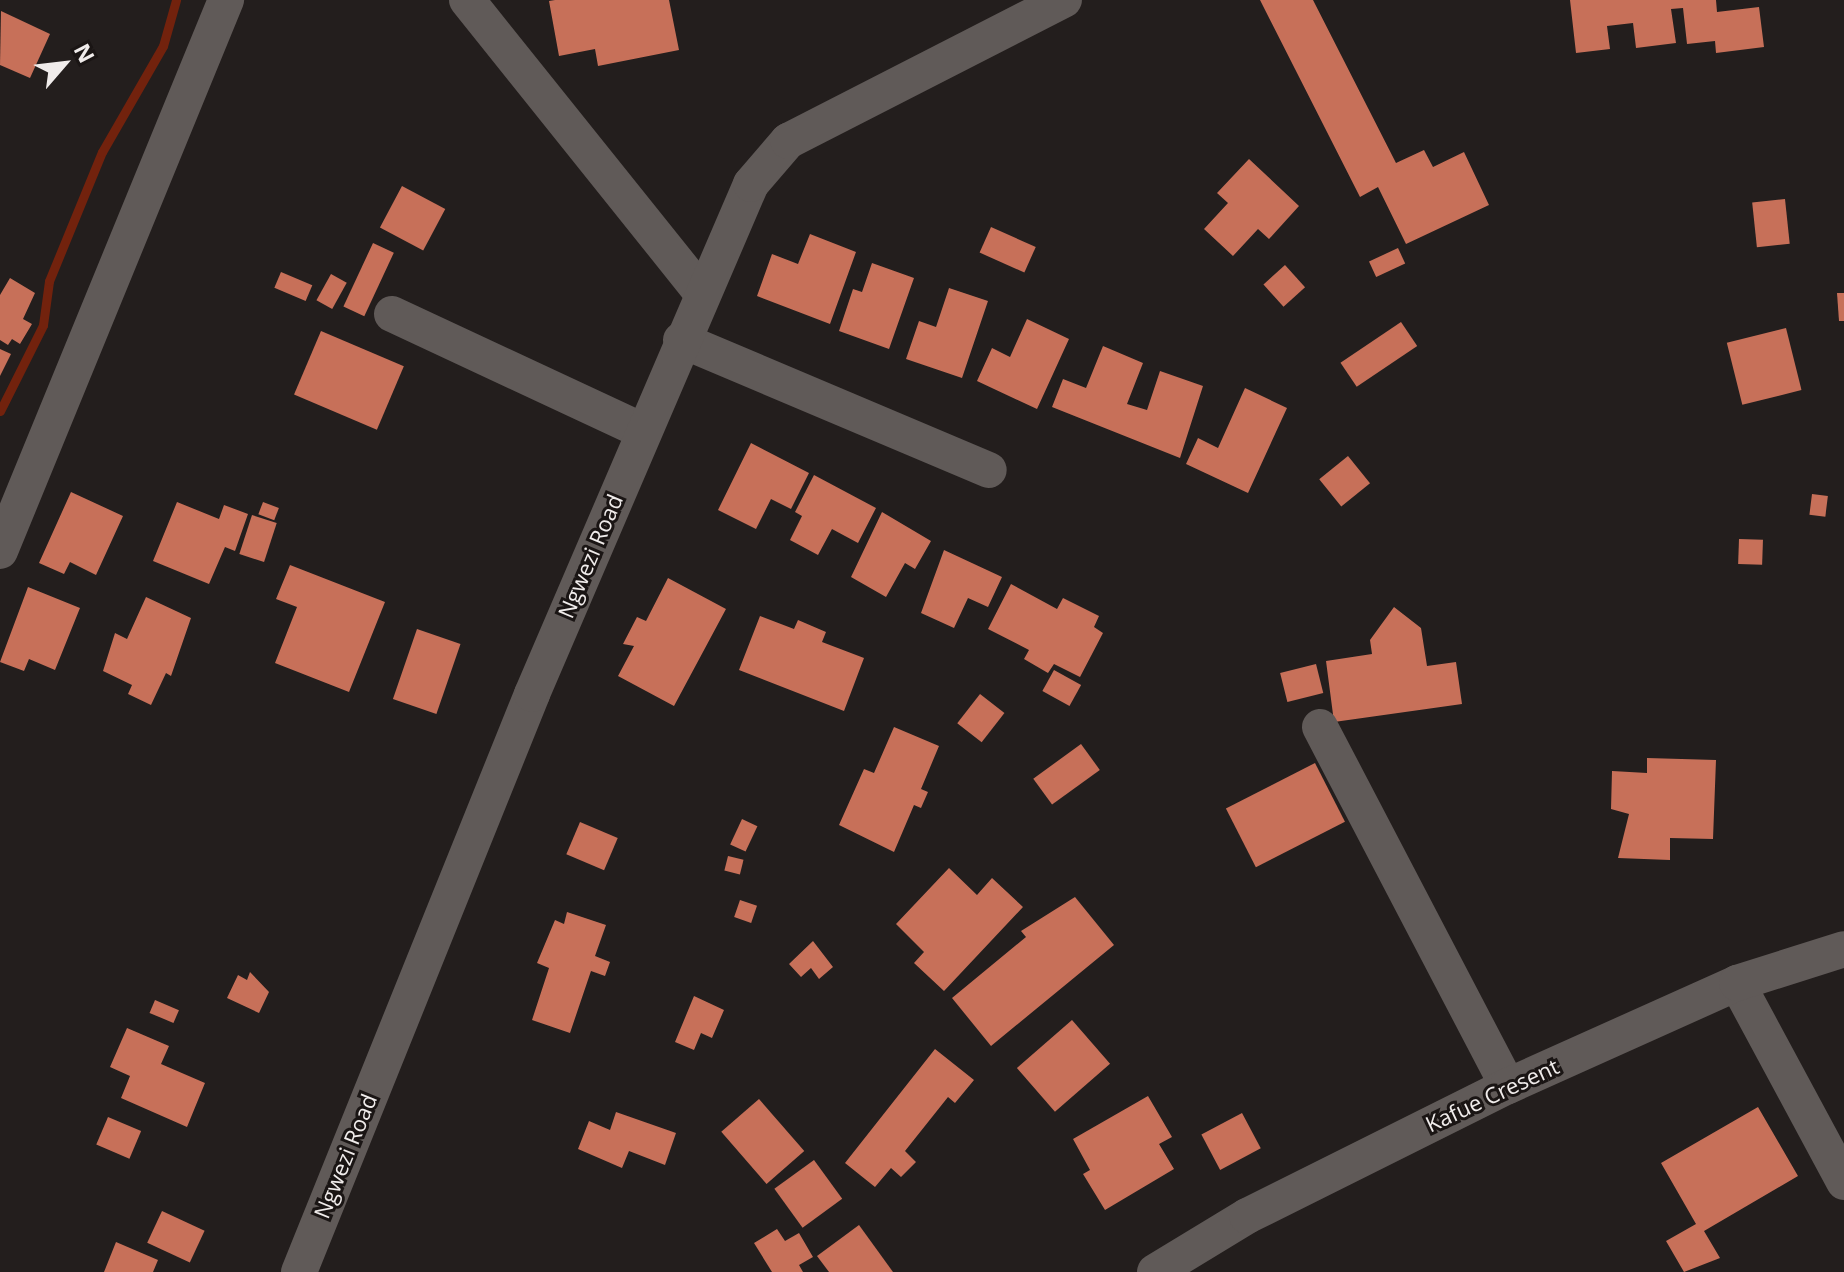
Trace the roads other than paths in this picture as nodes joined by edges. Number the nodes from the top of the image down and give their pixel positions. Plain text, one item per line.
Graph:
1 (226, 0) edge
2 (467, 0) edge
3 (1064, 0) edge
4 (701, 292) junction
5 (392, 314) dead end
6 (681, 340) junction
7 (643, 431) junction
8 (989, 470) dead end
9 (0, 551) edge
10 (1320, 727) dead end
11 (1844, 949) edge
12 (1737, 983) junction
13 (1508, 1086) junction
14 (1844, 1182) edge
15 (1167, 1269) edge
16 (299, 1272) edge

1 - 9 street
2 - 4 street
3 - 4 street, Ngwezi Road
4 - 6 street, Ngwezi Road
5 - 7 street
6 - 7 street, Ngwezi Road
6 - 8 street
7 - 16 street, Ngwezi Road
10 - 13 street
11 - 12 street, Kafue Cresent
12 - 13 street, Kafue Cresent
12 - 14 street
13 - 15 street, Kafue Cresent

